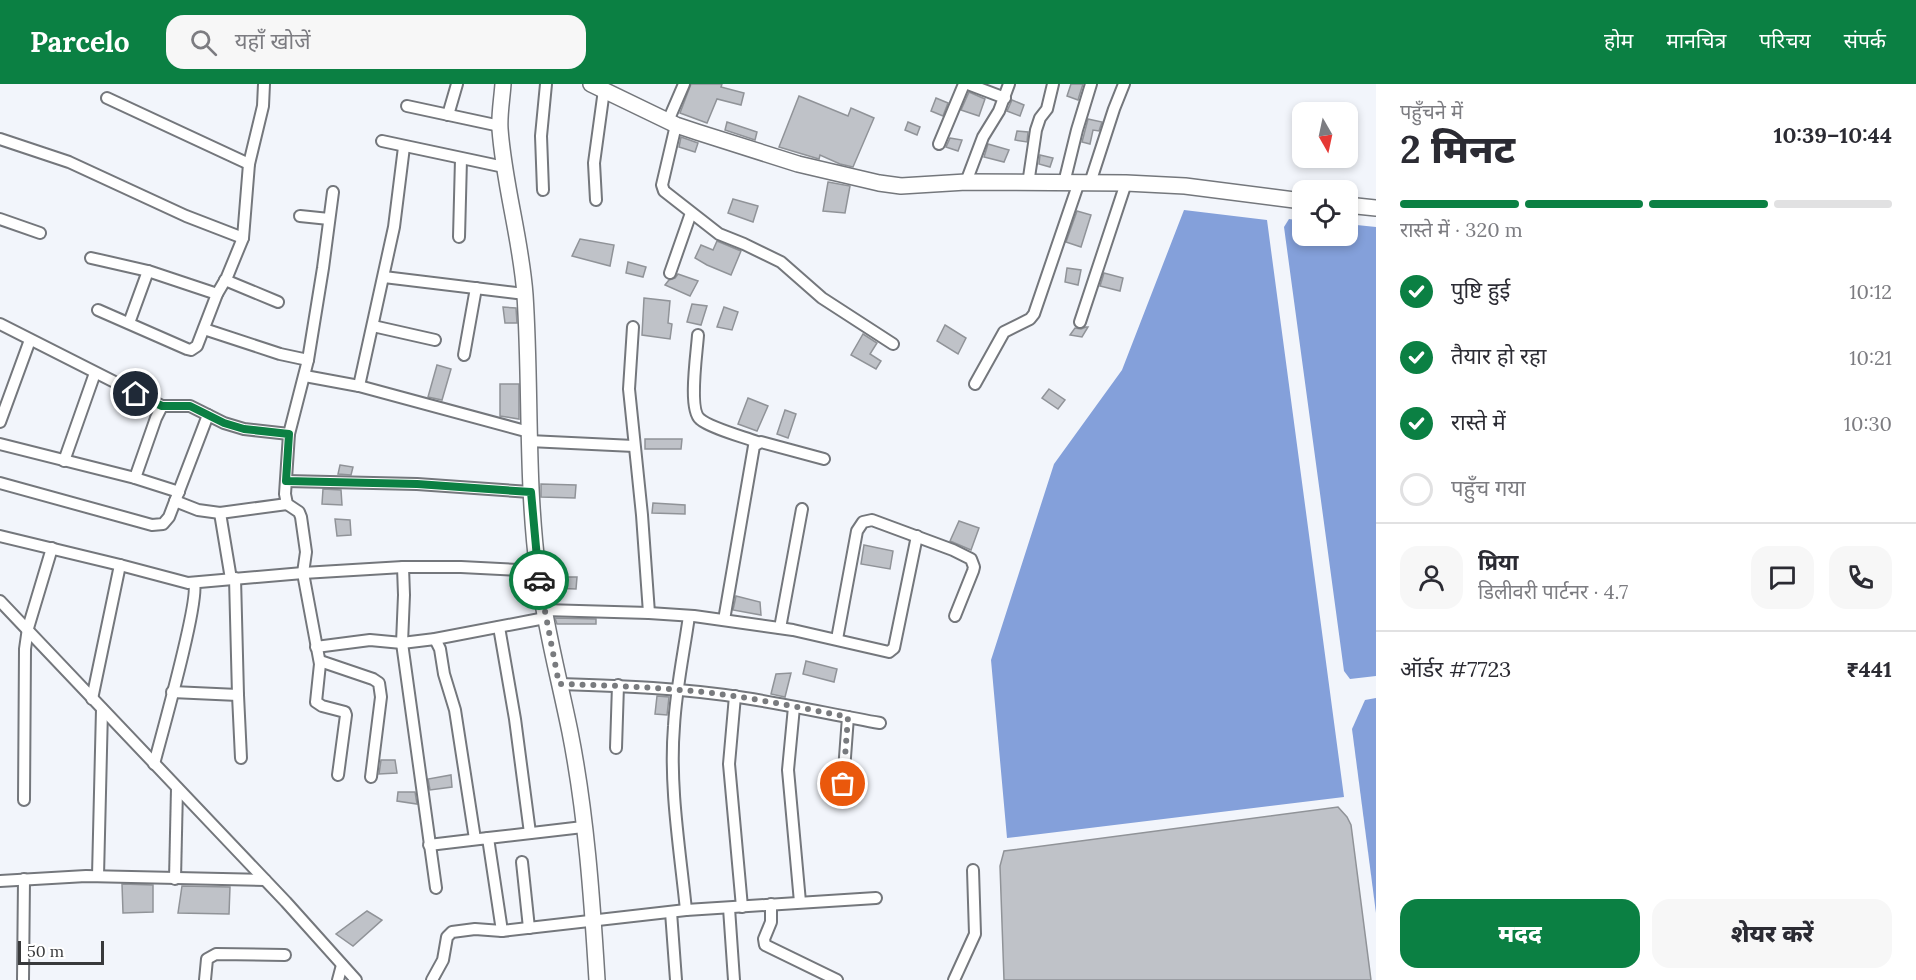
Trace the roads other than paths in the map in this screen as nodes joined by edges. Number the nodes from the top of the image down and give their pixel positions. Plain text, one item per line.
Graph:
1 (264, 84) edge
2 (457, 84) edge
3 (503, 84) edge
4 (546, 84) edge
5 (684, 84) edge
6 (966, 84) edge
7 (1009, 84) edge
8 (1053, 84) edge
9 (1091, 84) edge
10 (1124, 84) edge
11 (607, 88) edge
12 (107, 98) dead end
13 (1005, 98) junction
14 (407, 106) dead end
15 (448, 115) junction
16 (672, 123) junction
17 (500, 126) junction
18 (0, 139) edge
19 (382, 141) dead end
20 (939, 144) dead end
21 (404, 147) junction
22 (461, 159) junction
23 (249, 164) junction
24 (504, 167) junction
25 (966, 182) junction
26 (1078, 183) junction
27 (1126, 183) junction
28 (1028, 184) junction
29 (543, 190) dead end
30 (333, 192) dead end
31 (596, 200) dead end
32 (1292, 200) edge
33 (1358, 206) edge
34 (1376, 208) edge
35 (691, 213) junction
36 (300, 216) dead end
37 (0, 219) edge
38 (329, 219) junction
39 (40, 232) dead end
40 (459, 237) dead end
41 (243, 238) junction
42 (91, 258) dead end
43 (148, 272) junction
44 (670, 273) dead end
45 (384, 277) junction
46 (225, 280) junction
47 (476, 288) junction
48 (217, 294) junction
49 (525, 294) junction
50 (278, 302) dead end
51 (98, 310) dead end
52 (1080, 322) dead end
53 (129, 323) junction
54 (0, 324) edge
55 (373, 326) junction
56 (633, 327) dead end
57 (204, 329) junction
58 (698, 335) dead end
59 (30, 340) junction
60 (435, 340) dead end
61 (893, 344) dead end
62 (464, 355) dead end
63 (308, 360) junction
64 (95, 373) junction
65 (305, 376) junction
66 (975, 384) dead end
67 (359, 386) junction
68 (162, 406) junction
69 (208, 415) junction
70 (0, 422) edge
71 (289, 434) junction
72 (529, 437) junction
73 (757, 442) junction
74 (0, 444) edge
75 (634, 446) junction
76 (824, 459) dead end
77 (64, 460) junction
78 (135, 478) junction
79 (286, 481) junction
80 (0, 483) edge
81 (531, 492) junction
82 (177, 496) junction
83 (287, 504) junction
84 (802, 509) dead end
85 (220, 513) junction
86 (0, 536) edge
87 (917, 536) junction
88 (52, 548) junction
89 (120, 565) junction
90 (403, 567) junction
91 (538, 571) junction
92 (303, 573) junction
93 (233, 578) junction
94 (194, 583) junction
95 (2, 604) edge
96 (649, 613) junction
97 (545, 614) junction
98 (689, 616) junction
99 (955, 616) dead end
100 (724, 621) junction
101 (499, 627) junction
102 (28, 628) junction
103 (780, 628) junction
104 (435, 639) junction
105 (837, 639) junction
106 (402, 643) junction
107 (316, 647) junction
108 (320, 661) junction
109 (559, 684) junction
110 (618, 686) junction
111 (678, 690) junction
112 (172, 692) junction
113 (238, 695) junction
114 (735, 696) junction
115 (92, 699) junction
116 (794, 707) junction
117 (102, 709) junction
118 (848, 717) junction
119 (880, 723) dead end
120 (616, 748) dead end
121 (241, 758) dead end
122 (153, 764) junction
123 (338, 775) dead end
124 (371, 777) dead end
125 (843, 784) dead end
126 (177, 788) junction
127 (24, 800) dead end
128 (584, 827) junction
129 (530, 833) junction
130 (475, 838) junction
131 (489, 838) junction
132 (429, 845) junction
133 (522, 862) dead end
134 (973, 870) dead end
135 (98, 876) junction
136 (24, 879) junction
137 (175, 879) junction
138 (265, 880) junction
139 (0, 881) edge
140 (436, 888) dead end
141 (876, 898) dead end
142 (800, 902) junction
143 (771, 904) junction
144 (742, 907) junction
145 (729, 908) junction
146 (686, 910) junction
147 (671, 912) junction
148 (593, 919) junction
149 (529, 928) junction
150 (501, 931) junction
151 (285, 955) dead end
152 (342, 965) junction
153 (23, 980) edge
154 (205, 980) edge
155 (338, 980) edge
156 (356, 980) edge
157 (432, 980) edge
158 (597, 980) edge
159 (676, 980) edge
160 (734, 980) edge
161 (837, 980) edge
162 (954, 980) edge

1 - 23 street
2 - 15 street
3 - 17 street
4 - 29 street
5 - 16 street
6 - 13 street
6 - 20 street
7 - 13 street
8 - 28 street
9 - 26 street
10 - 26 street
11 - 16 street
11 - 31 street
12 - 23 street
13 - 25 street
14 - 15 street
15 - 17 street
16 - 25 street
16 - 35 street
17 - 24 street
18 - 41 street
19 - 21 street
21 - 22 street
21 - 45 street
22 - 24 street
22 - 40 street
23 - 41 street
24 - 49 street
25 - 28 street
26 - 27 street
26 - 28 street
26 - 66 street
27 - 32 street
27 - 52 street
30 - 38 street
33 - 34 street
35 - 44 street
35 - 61 street
36 - 38 street
37 - 39 street
38 - 63 street
41 - 46 street
42 - 43 street
43 - 48 street
43 - 53 street
45 - 47 street
45 - 55 street
46 - 48 street
46 - 50 street
47 - 49 street
47 - 62 street
48 - 57 street
49 - 72 street
51 - 53 street
53 - 57 street
54 - 59 street
55 - 60 street
55 - 67 street
56 - 75 street
57 - 63 street
58 - 73 street
59 - 64 street
59 - 70 street
63 - 65 street
64 - 68 street
64 - 77 street
65 - 67 street
65 - 71 street
67 - 72 street
68 - 69 street
68 - 78 street
69 - 71 street
69 - 82 street
71 - 79 street
72 - 75 street
72 - 81 street
73 - 76 street
73 - 100 street
74 - 77 street
75 - 96 street
77 - 78 street
78 - 82 street
79 - 81 street
79 - 83 street
80 - 82 street
81 - 91 street
82 - 85 street
83 - 85 street
83 - 92 street
84 - 103 street
85 - 93 street
86 - 88 street
87 - 99 street
87 - 105 street
87 - 105 street
88 - 89 street
88 - 102 street
89 - 94 street
89 - 115 street
90 - 91 street
90 - 92 street
90 - 106 street
91 - 97 street
92 - 93 street
92 - 107 street
93 - 94 street
93 - 113 street
94 - 112 street
95 - 102 street
96 - 97 street
96 - 98 street
97 - 101 street
97 - 109 street
98 - 100 street
98 - 111 street
100 - 103 street
101 - 104 street
101 - 129 street
102 - 115 street
102 - 127 street
103 - 105 street
104 - 106 street
104 - 130 street
106 - 107 street
106 - 132 street
107 - 108 street
108 - 123 street
108 - 124 street
109 - 110 street
109 - 128 street
110 - 111 street
110 - 120 street
111 - 114 street
111 - 146 street
112 - 113 street
112 - 122 street
113 - 121 street
114 - 116 street
114 - 144 street
115 - 117 street
116 - 118 street
116 - 142 street
117 - 122 street
117 - 135 street
118 - 119 street
118 - 125 street
122 - 126 street
126 - 137 street
126 - 138 street
128 - 129 street
128 - 148 street
129 - 131 street
130 - 131 street
130 - 132 street
131 - 150 street
132 - 140 street
133 - 149 street
134 - 162 street
135 - 136 street
135 - 137 street
136 - 139 street
136 - 153 street
137 - 138 street
138 - 152 street
141 - 142 street
142 - 143 street
143 - 144 street
143 - 161 street
144 - 145 street
145 - 146 street
145 - 160 street
146 - 147 street
147 - 148 street
147 - 159 street
148 - 149 street
148 - 158 street
149 - 150 street
150 - 157 street
151 - 154 street
152 - 155 street
152 - 156 street

